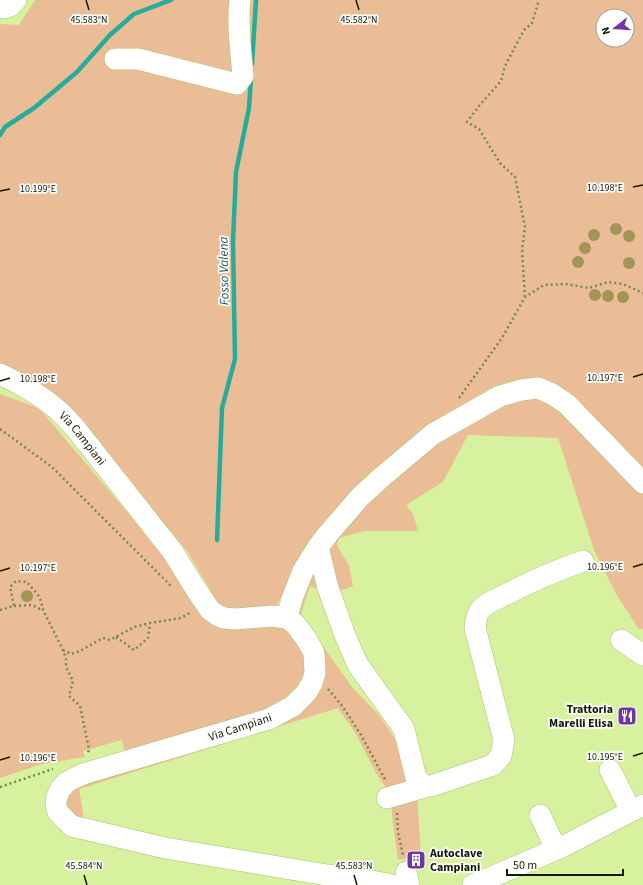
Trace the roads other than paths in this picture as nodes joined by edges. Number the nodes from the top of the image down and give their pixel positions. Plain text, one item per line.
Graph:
1 (16, 0) edge
2 (240, 0) edge
3 (0, 5) edge
4 (115, 59) dead end
5 (0, 374) edge
6 (643, 482) edge
7 (318, 547) junction
8 (583, 561) dead end
9 (287, 618) junction
10 (621, 640) dead end
11 (643, 656) edge
12 (610, 770) dead end
13 (425, 787) junction
14 (391, 797) road end
15 (637, 808) edge
16 (540, 815) dead end
17 (556, 849) junction
18 (320, 880) edge
19 (403, 881) edge
20 (473, 885) edge

1 - 3 street
2 - 4 street
5 - 9 street, Via Campiani
6 - 7 street
7 - 9 street
7 - 13 street
8 - 13 street
9 - 18 street, Via Campiani
10 - 11 street
12 - 15 street
13 - 14 street
15 - 17 street
16 - 17 street
17 - 20 street
18 - 19 street, Via Campiani

